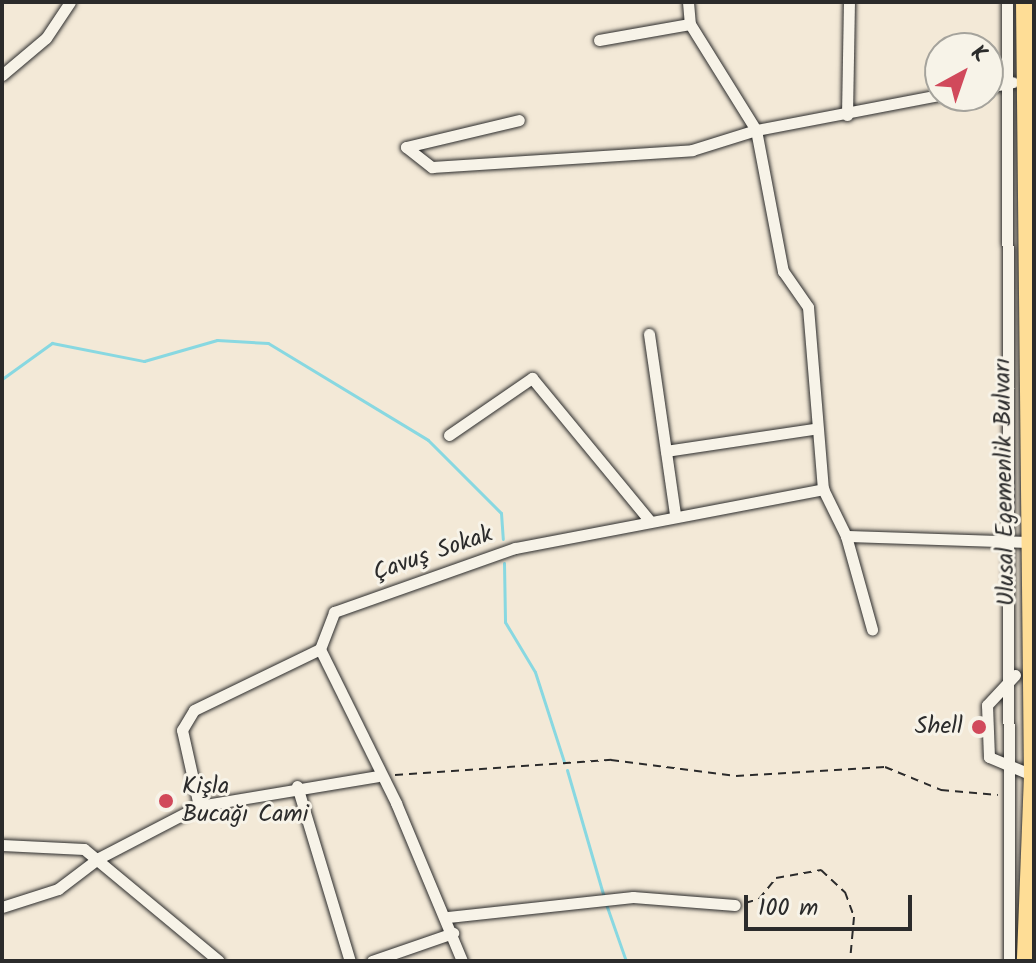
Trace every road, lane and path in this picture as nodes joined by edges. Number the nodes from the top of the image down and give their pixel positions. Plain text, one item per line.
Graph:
1 (70, 2) edge
2 (688, 2) edge
3 (849, 2) edge
4 (1007, 2) edge
5 (1024, 2) edge
6 (690, 24) junction
7 (599, 40) dead end
8 (2, 75) edge
9 (1030, 79) edge
10 (1007, 83) junction
11 (1004, 84) edge
12 (924, 98) edge
13 (847, 115) junction
14 (519, 120) dead end
15 (756, 130) junction
16 (649, 334) dead end
17 (813, 429) junction
18 (449, 435) dead end
19 (666, 451) junction
20 (823, 489) junction
21 (675, 515) junction
22 (649, 520) junction
23 (846, 536) junction
24 (1009, 541) junction
25 (1030, 542) junction
26 (872, 629) dead end
27 (320, 649) junction
28 (1032, 675) junction
29 (1013, 676) junction
30 (1013, 771) junction
31 (1032, 775) edge
32 (378, 776) junction
33 (297, 786) junction
34 (1013, 797) junction
35 (199, 806) junction
36 (2, 845) edge
37 (99, 858) junction
38 (735, 905) joint
39 (2, 907) edge
40 (448, 917) junction
41 (453, 933) junction
42 (219, 961) edge
43 (350, 961) edge
44 (372, 961) edge
45 (462, 961) edge
46 (850, 961) edge
47 (1009, 961) edge
48 (1025, 961) edge

1 - 8 street
2 - 6 street
3 - 13 street
4 - 10 street
5 - 9 highway, Ulusal Egemenlik Bulvarı
6 - 7 street
6 - 15 street
9 - 10 street
9 - 25 highway, Ulusal Egemenlik Bulvarı
10 - 11 street
10 - 24 street
12 - 13 street
13 - 15 street
14 - 15 street
15 - 17 street
16 - 19 street
17 - 19 street
17 - 20 street
18 - 22 street
19 - 21 street
20 - 21 street, Çavuş Sokak
20 - 23 street
21 - 22 street, Çavuş Sokak
22 - 27 street, Çavuş Sokak
23 - 24 street
23 - 26 street
24 - 25 street
24 - 29 street
25 - 28 highway, Ulusal Egemenlik Bulvarı
27 - 32 street
27 - 35 street
28 - 29 street
28 - 31 highway, Ulusal Egemenlik Bulvarı
29 - 30 street
29 - 30 street
30 - 31 street
30 - 34 street
31 - 48 highway, Ulusal Egemenlik Bulvarı
32 - 33 street
32 - 34 path
32 - 40 street
33 - 35 street
33 - 43 street
34 - 47 street
35 - 37 street
36 - 37 street
37 - 39 street
37 - 42 street
38 - 40 street
38 - 46 path
40 - 41 street
41 - 44 street
41 - 45 street

